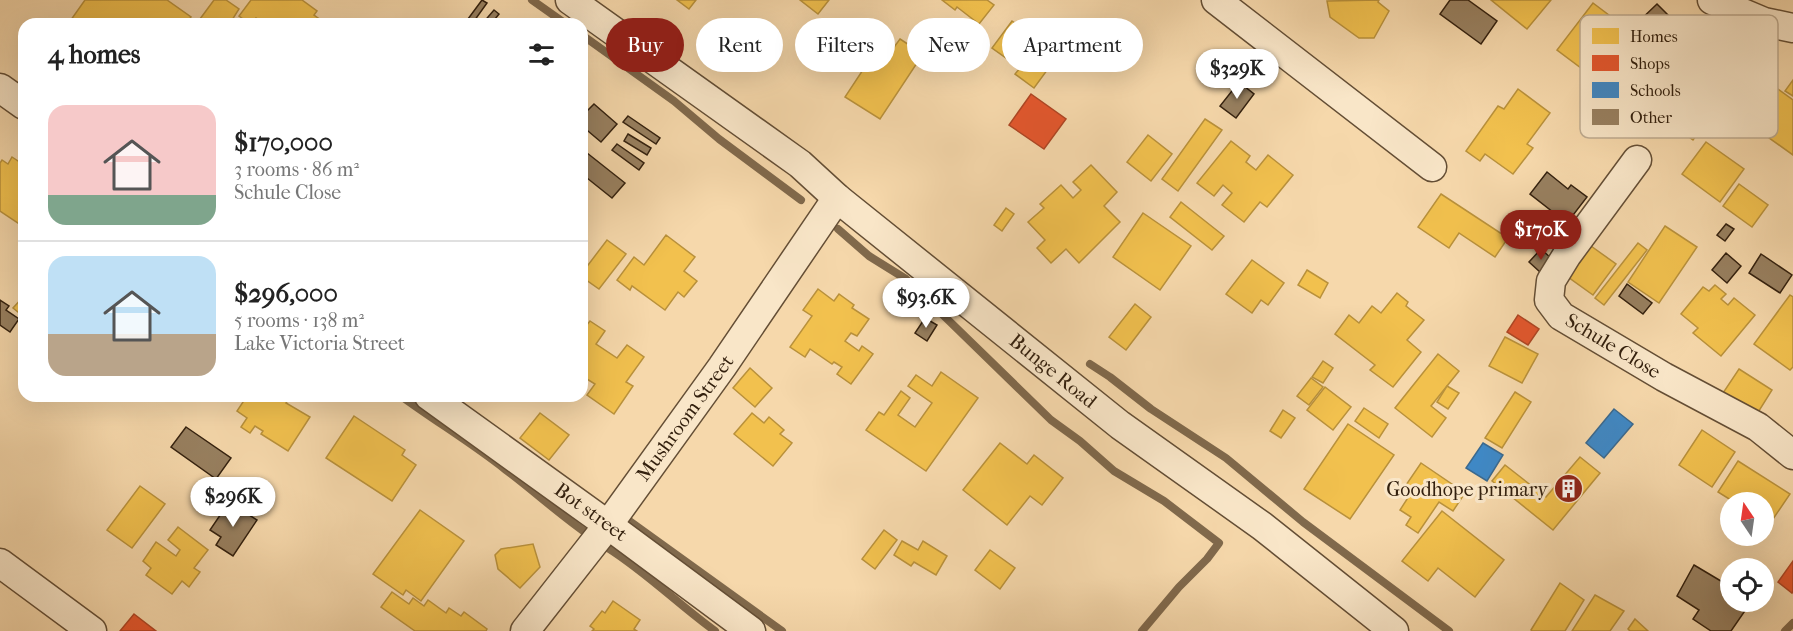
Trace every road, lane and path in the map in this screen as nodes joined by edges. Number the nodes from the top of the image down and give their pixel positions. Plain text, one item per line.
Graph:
1 (570, 0) edge
2 (1216, 0) edge
3 (1712, 0) edge
4 (1747, 15) edge
5 (1778, 25) edge
6 (1793, 28) edge
7 (0, 88) edge
8 (18, 101) edge
9 (1637, 160) dead end
10 (1432, 167) dead end
11 (837, 198) junction
12 (437, 402) edge
13 (1793, 455) edge
14 (608, 525) junction
15 (0, 563) edge
16 (92, 631) edge
17 (525, 631) edge
18 (751, 631) edge
19 (1395, 631) edge

1 - 11 street, Bunge Road
2 - 10 street
3 - 4 street
5 - 6 street
7 - 8 street
9 - 13 street, Schule Close
11 - 14 street, Mushroom Street
11 - 19 street, Bunge Road
12 - 14 street, Bot street
14 - 17 street, Mushroom Street
14 - 18 street, Bot street
15 - 16 street

